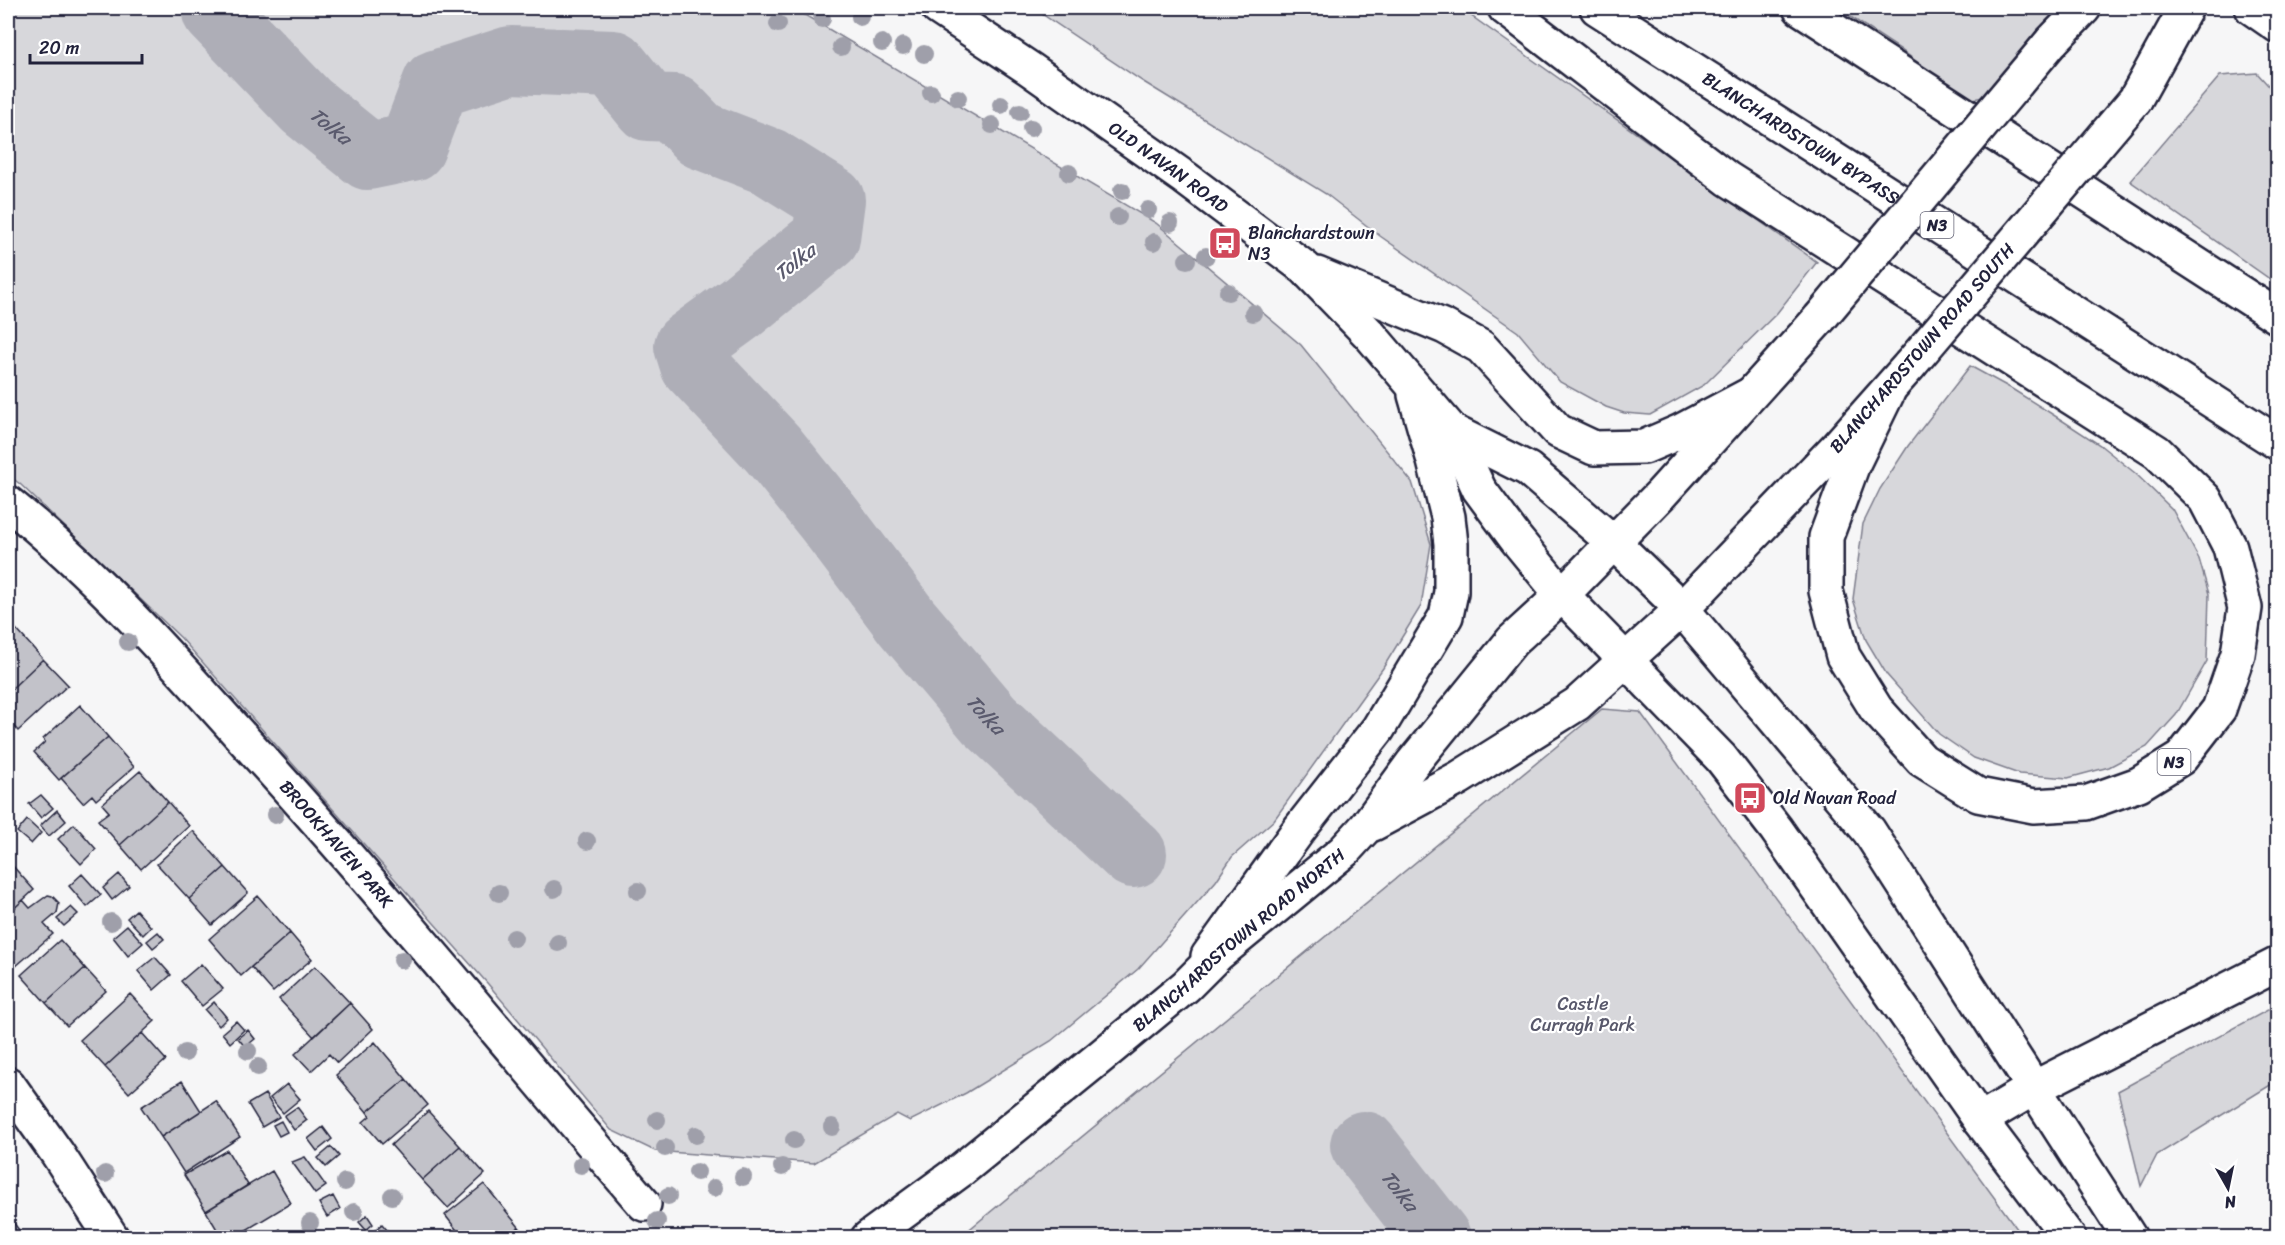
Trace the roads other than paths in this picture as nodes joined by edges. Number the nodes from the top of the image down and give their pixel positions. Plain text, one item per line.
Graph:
1 (938, 8) edge
2 (1505, 8) edge
3 (1597, 8) edge
4 (1800, 8) edge
5 (2084, 8) edge
6 (2186, 8) edge
7 (2252, 8) edge
8 (2277, 26) edge
9 (1305, 268) junction
10 (2277, 317) edge
11 (1411, 383) junction
12 (1888, 392) junction
13 (1751, 394) junction
14 (1452, 430) junction
15 (2277, 443) edge
16 (8, 503) edge
17 (1613, 542) junction
18 (1562, 595) junction
19 (1682, 609) junction
20 (1626, 662) junction
21 (1366, 827) junction
22 (2277, 964) edge
23 (1186, 986) junction
24 (8, 1084) edge
25 (2034, 1088) junction
26 (1980, 1120) junction
27 (644, 1204) dead end
28 (112, 1238) edge
29 (868, 1238) edge
30 (2069, 1238) edge
31 (2130, 1238) edge

1 - 9 main road, OLD NAVAN ROAD
2 - 12 main road, N3
3 - 15 main road, BLANCHARDSTOWN BYPASS / N3
4 - 10 main road
5 - 13 main road, bridge
6 - 12 main road, BLANCHARDSTOWN ROAD SOUTH, bridge
7 - 8 main road
9 - 11 main road, OLD NAVAN ROAD
9 - 13 main road
11 - 14 main road, OLD NAVAN ROAD
11 - 23 main road
12 - 19 main road, BLANCHARDSTOWN ROAD SOUTH
13 - 17 main road
14 - 17 main road, OLD NAVAN ROAD
14 - 18 main road, OLD NAVAN ROAD
16 - 27 main road, BROOKHAVEN PARK
17 - 18 main road
17 - 19 main road, OLD NAVAN ROAD
18 - 20 main road, OLD NAVAN ROAD
18 - 21 main road, BLANCHARDSTOWN ROAD NORTH
19 - 20 main road, BLANCHARDSTOWN ROAD SOUTH
19 - 25 main road, OLD NAVAN ROAD
20 - 21 main road, BLANCHARDSTOWN ROAD SOUTH
20 - 26 main road, OLD NAVAN ROAD
21 - 23 main road, BLANCHARDSTOWN ROAD NORTH
22 - 25 main road
23 - 29 main road, BLANCHARDSTOWN ROAD NORTH
24 - 28 main road
25 - 26 main road
25 - 31 main road, OLD NAVAN ROAD
26 - 30 main road, OLD NAVAN ROAD

